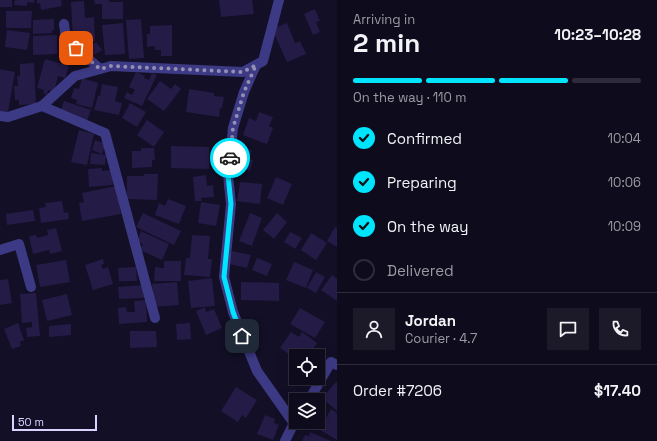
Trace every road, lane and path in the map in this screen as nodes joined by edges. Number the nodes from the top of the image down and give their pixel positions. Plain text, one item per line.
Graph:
1 (279, 0) edge
2 (64, 24) dead end
3 (256, 65) junction
4 (100, 69) junction
5 (42, 106) junction
6 (0, 116) edge
7 (0, 250) edge
8 (31, 287) dead end
9 (155, 318) dead end
10 (337, 365) edge
11 (313, 393) edge
12 (289, 413) edge
13 (291, 429) edge
14 (285, 441) edge

1 - 3 street
2 - 4 street
3 - 4 street
3 - 12 street
4 - 5 street
5 - 6 street
5 - 9 street
7 - 8 street
10 - 11 street
13 - 14 street

